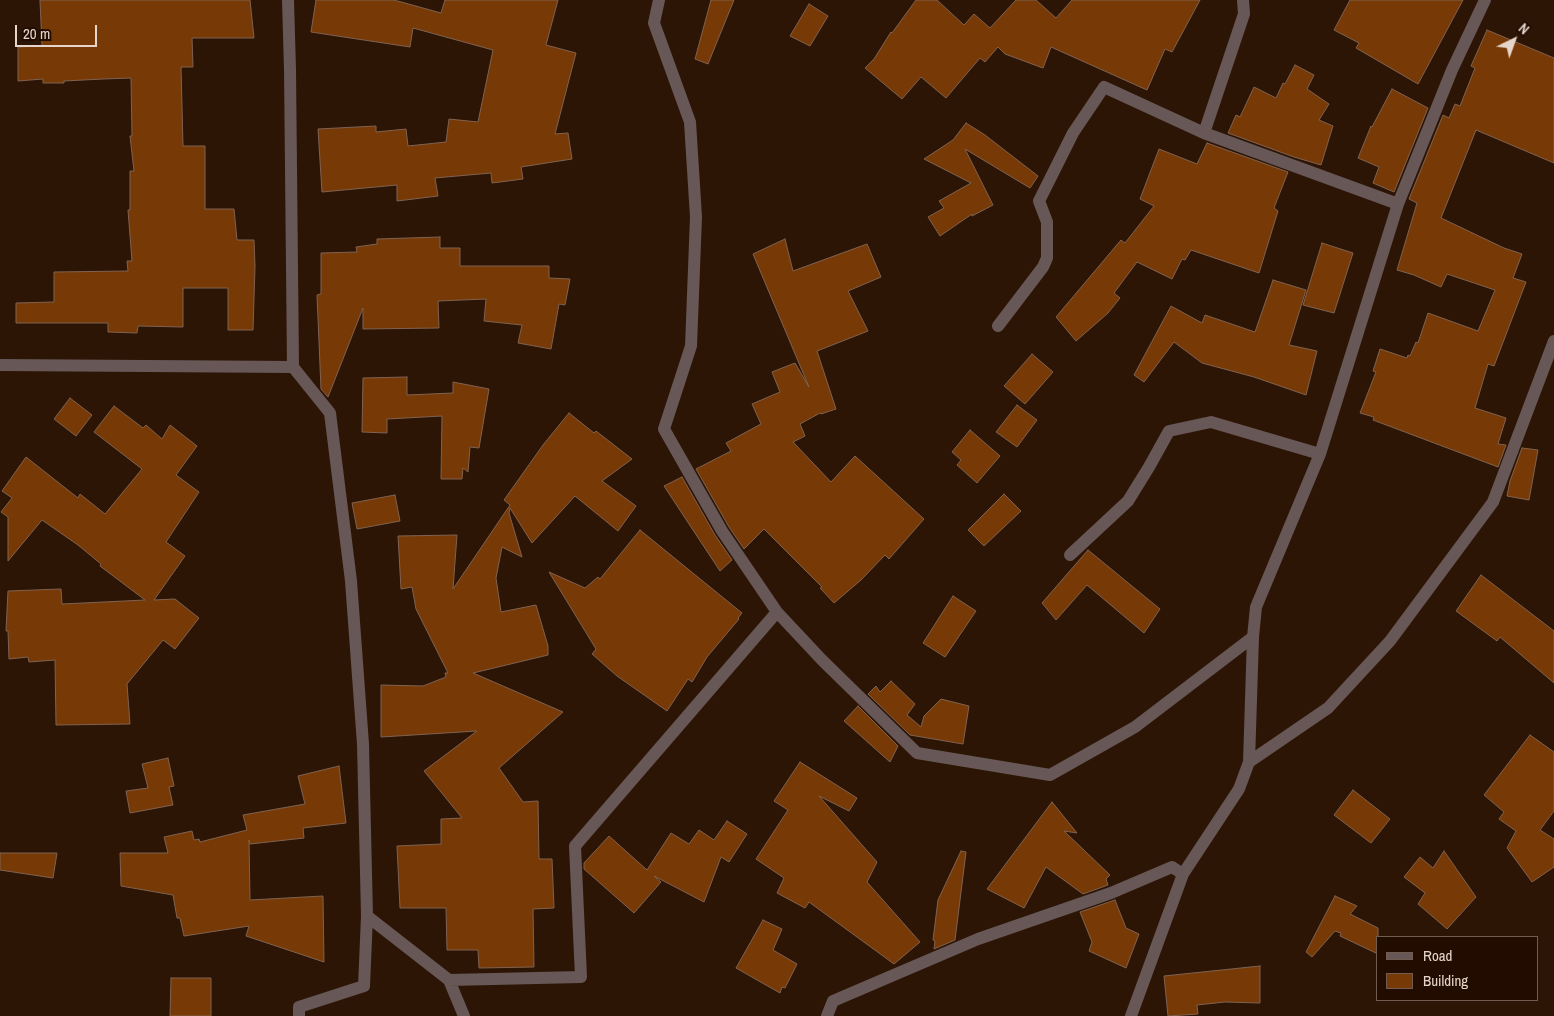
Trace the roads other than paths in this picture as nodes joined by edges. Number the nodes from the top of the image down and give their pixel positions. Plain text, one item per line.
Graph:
1 (288, 0) edge
2 (659, 0) edge
3 (1243, 0) edge
4 (1484, 0) edge
5 (1204, 133) junction
6 (1398, 204) junction
7 (998, 326) dead end
8 (1554, 342) edge
9 (0, 365) edge
10 (293, 367) junction
11 (1320, 454) junction
12 (1070, 555) dead end
13 (777, 612) junction
14 (1253, 637) junction
15 (1249, 762) junction
16 (1183, 874) junction
17 (366, 916) junction
18 (449, 980) junction
19 (299, 1016) edge
20 (464, 1016) edge
21 (827, 1016) edge
22 (1131, 1016) edge

1 - 10 street
2 - 13 street
3 - 5 street
4 - 6 street
5 - 6 street
5 - 7 street
6 - 11 street
8 - 15 street
9 - 10 street
10 - 17 street
11 - 12 street
11 - 14 street
13 - 14 street
13 - 18 street
14 - 15 street
15 - 16 street
16 - 21 street
16 - 22 street
17 - 18 street
17 - 19 street
18 - 20 street

